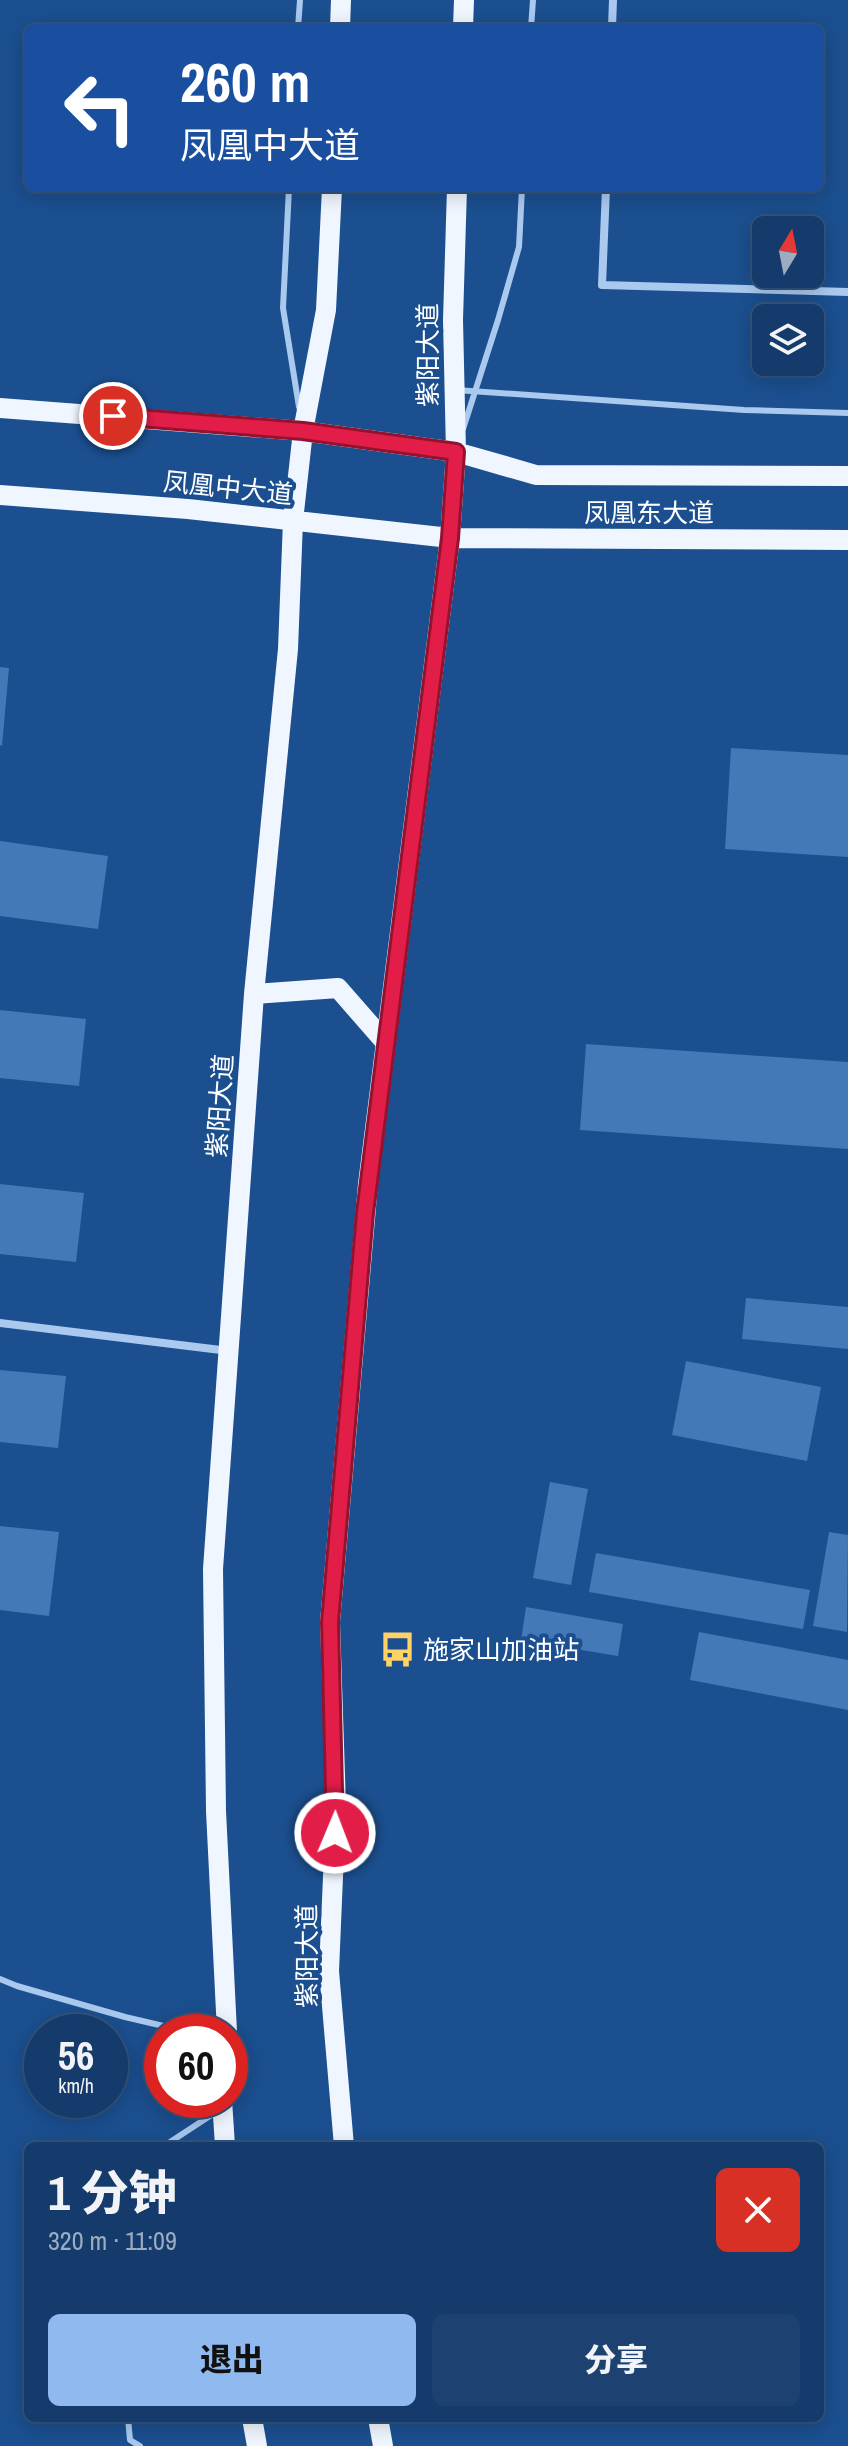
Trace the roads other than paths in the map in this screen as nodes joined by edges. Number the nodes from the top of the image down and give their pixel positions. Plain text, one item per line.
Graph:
1 (300, 0) edge
2 (341, 0) edge
3 (464, 0) edge
4 (533, 0) edge
5 (613, 0) edge
6 (298, 24) edge
7 (340, 24) edge
8 (463, 24) edge
9 (531, 24) edge
10 (612, 24) edge
11 (289, 192) edge
12 (332, 192) edge
13 (457, 192) edge
14 (522, 192) edge
15 (606, 192) edge
16 (848, 292) edge
17 (464, 391) junction
18 (0, 408) edge
19 (848, 413) edge
20 (303, 431) junction
21 (456, 452) junction
22 (848, 476) edge
23 (0, 495) edge
24 (293, 521) junction
25 (450, 538) junction
26 (848, 540) edge
27 (254, 994) junction
28 (386, 1043) junction
29 (0, 1323) edge
30 (229, 1351) junction
31 (0, 1979) edge
32 (226, 2014) edge
33 (144, 2020) edge
34 (203, 2118) edge
35 (223, 2118) edge
36 (170, 2142) edge
37 (225, 2142) edge
38 (344, 2142) edge
39 (128, 2422) edge
40 (253, 2422) edge
41 (379, 2422) edge
42 (140, 2446) edge
43 (257, 2446) edge
44 (383, 2446) edge

1 - 6 lane
2 - 7 main road
3 - 8 main road
4 - 9 lane
5 - 10 street
11 - 20 lane
12 - 20 main road, 紫阳大道
13 - 17 main road, 紫阳大道
14 - 17 lane
15 - 16 street
17 - 19 lane
17 - 21 main road, 紫阳大道
18 - 20 main road
20 - 21 main road
20 - 24 main road, 紫阳大道
21 - 22 main road, 凤凰东大道
21 - 25 main road, 紫阳大道
23 - 24 main road, 凤凰中大道
24 - 25 main road, 凤凰中大道
24 - 27 main road, 紫阳大道
25 - 26 main road, 凤凰东大道
25 - 28 main road, 紫阳大道
27 - 28 main road
27 - 30 main road, 紫阳大道
28 - 38 main road, 紫阳大道
29 - 30 street
30 - 32 main road, 紫阳大道
31 - 33 lane
34 - 36 lane
35 - 37 main road
39 - 42 lane
40 - 43 main road
41 - 44 main road

